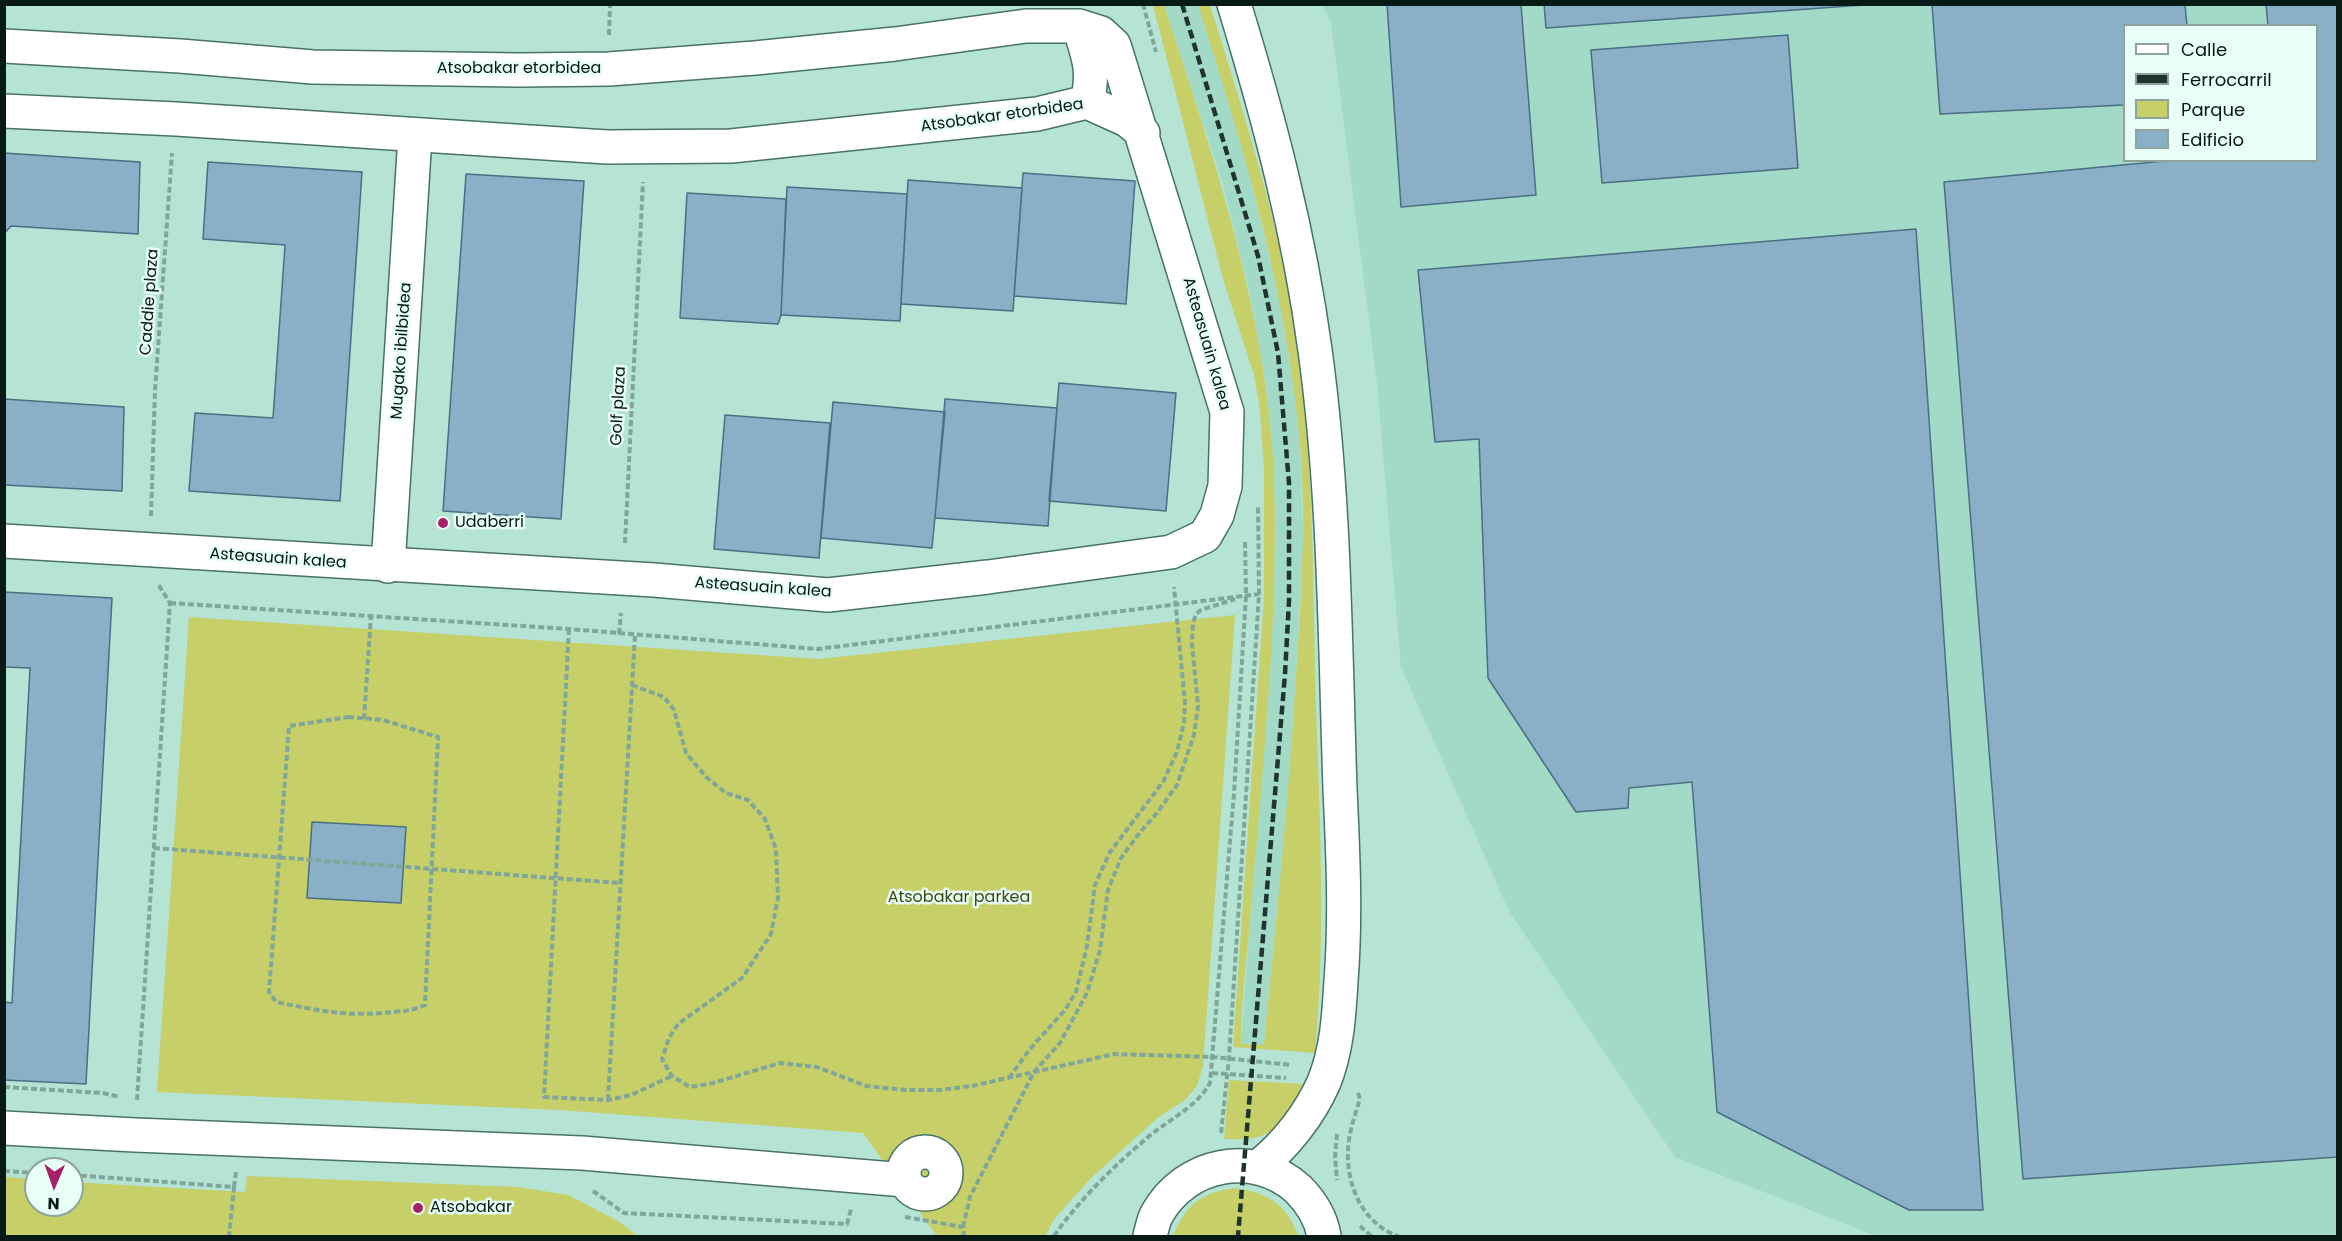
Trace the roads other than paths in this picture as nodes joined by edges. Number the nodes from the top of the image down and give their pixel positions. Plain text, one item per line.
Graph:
1 (1234, 4) edge
2 (1079, 26) junction
3 (4, 46) edge
4 (1087, 102) junction
5 (4, 111) edge
6 (1143, 133) junction
7 (415, 136) junction
8 (4, 541) edge
9 (388, 566) junction
10 (4, 1128) edge
11 (1258, 1167) junction
12 (905, 1180) dead end
13 (1326, 1233) edge
14 (1150, 1236) edge

1 - 11 street
2 - 3 street, Atsobakar etorbidea
2 - 4 street
2 - 6 street, Atsobakar etorbidea
4 - 6 street, Atsobakar etorbidea
4 - 7 street, Atsobakar etorbidea
5 - 7 street, Atsobakar etorbidea
6 - 9 street, Asteasuain kalea
7 - 9 street, Mugako ibilbidea
8 - 9 street, Asteasuain kalea
10 - 12 street
11 - 13 street
11 - 14 street

